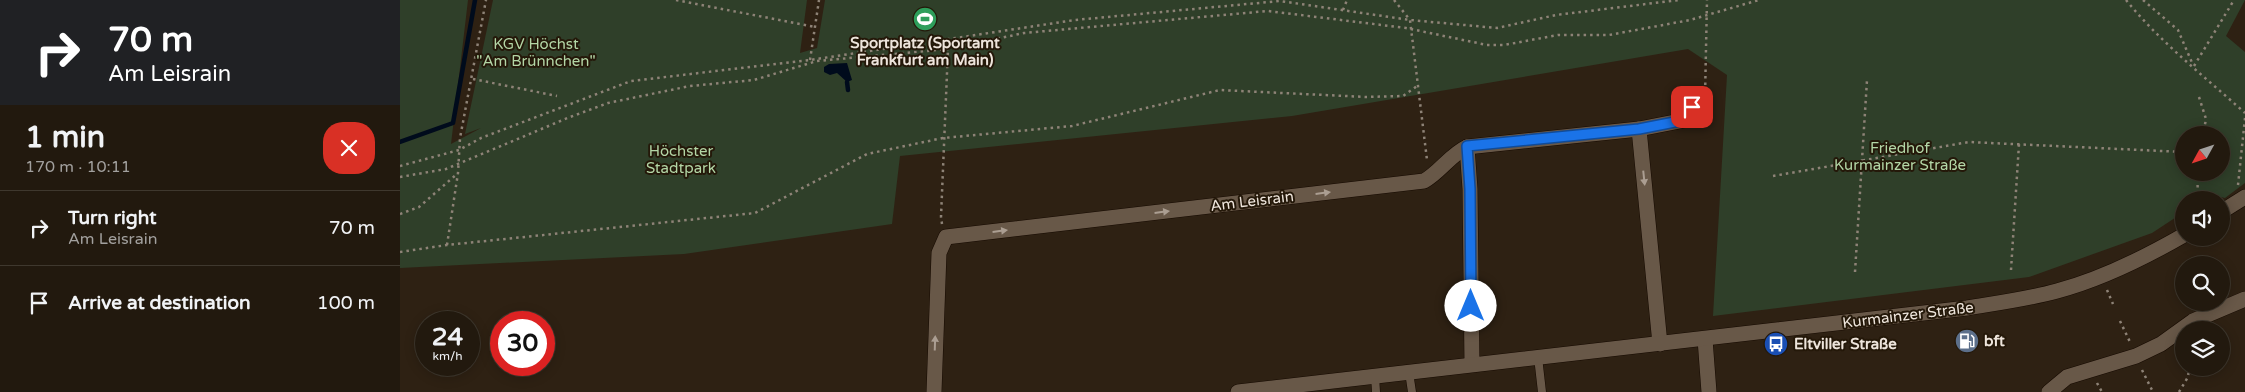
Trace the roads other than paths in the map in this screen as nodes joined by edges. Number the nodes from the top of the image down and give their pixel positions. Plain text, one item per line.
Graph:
1 (1692, 107) road end
2 (1639, 129) junction
3 (1467, 146) junction
4 (2244, 197) edge
5 (2230, 206) edge
6 (2175, 240) edge
7 (2245, 299) edge
8 (1705, 339) junction
9 (1660, 344) junction
10 (1538, 357) junction
11 (1472, 364) junction
12 (1409, 372) junction
13 (1375, 376) junction
14 (1256, 391) edge
15 (934, 392) edge
16 (1238, 392) edge
17 (1376, 392) edge
18 (1412, 392) edge
19 (1542, 392) edge
20 (1709, 392) edge
21 (2049, 392) edge

1 - 2 street
2 - 3 street
2 -> 9 street
3 - 11 street
15 -> 3 street, Am Leisrain
4 - 5 street
6 - 8 street, Kurmainzer Straße
7 - 21 street
8 - 9 street, Kurmainzer Straße
8 - 20 street
9 - 10 street, Kurmainzer Straße
10 - 11 street, Kurmainzer Straße
10 - 19 lane
11 - 12 street, Kurmainzer Straße
12 - 13 street, Kurmainzer Straße
12 - 18 lane
13 - 14 street, Kurmainzer Straße
13 - 17 lane
14 - 16 street, Kurmainzer Straße

